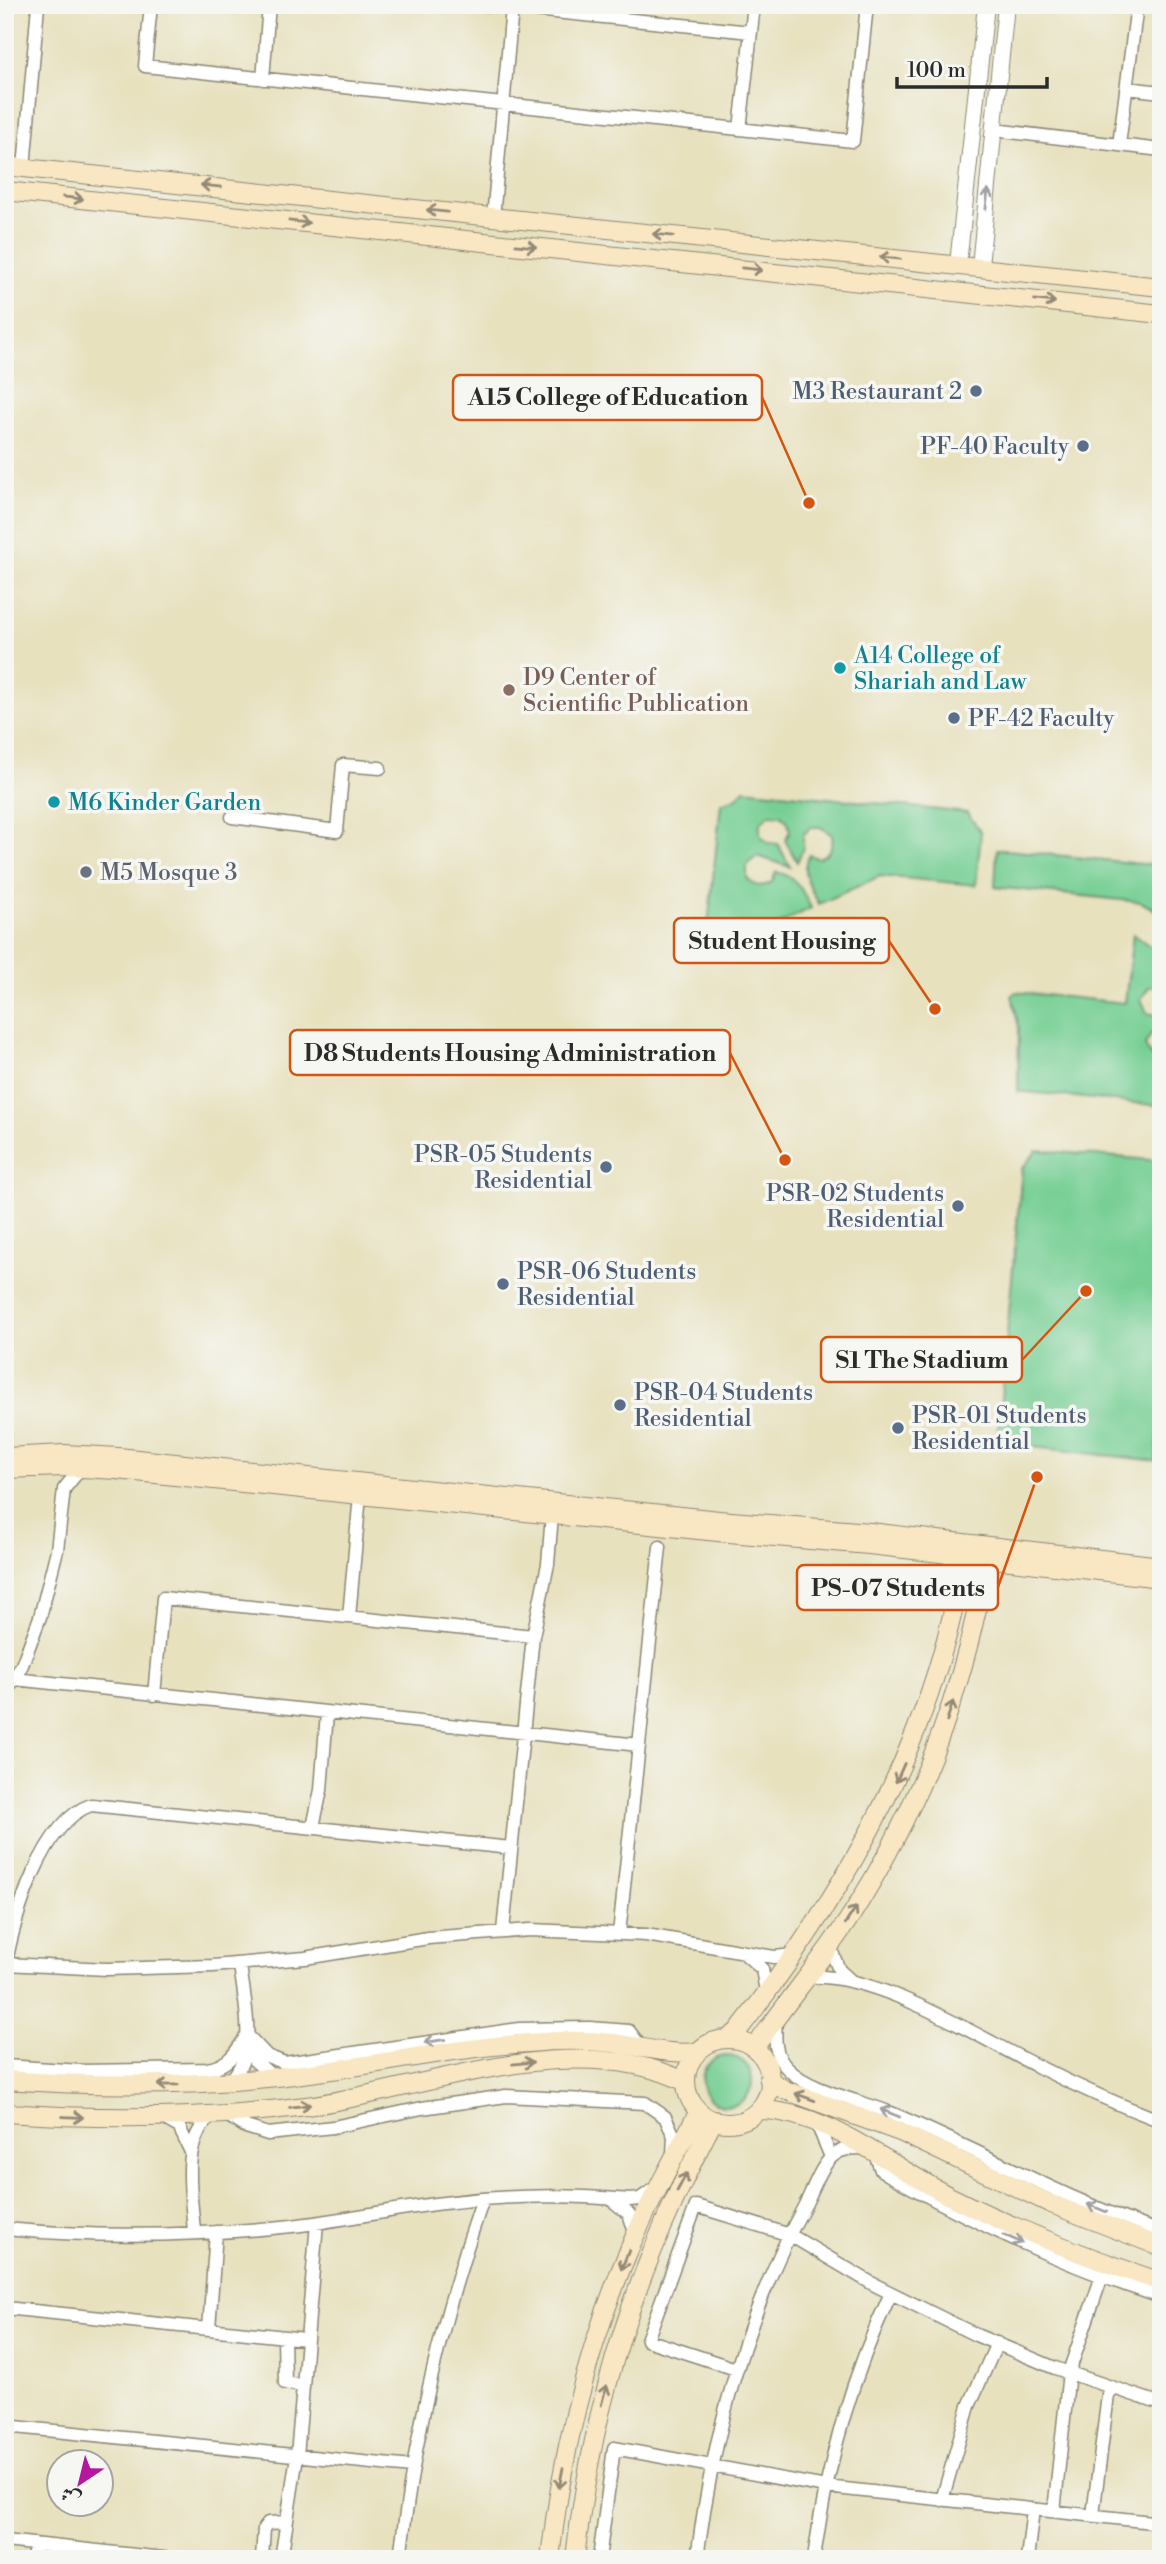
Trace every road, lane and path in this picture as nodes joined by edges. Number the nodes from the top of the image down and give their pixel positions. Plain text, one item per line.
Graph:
1 (38, 5) edge
2 (151, 5) edge
3 (269, 5) edge
4 (486, 5) edge
5 (754, 5) edge
6 (867, 5) edge
7 (986, 5) edge
8 (1006, 5) edge
9 (1137, 5) edge
10 (512, 8) junction
11 (751, 32) junction
12 (263, 79) junction
13 (1126, 89) junction
14 (1161, 92) edge
15 (503, 104) junction
16 (740, 129) junction
17 (994, 130) junction
18 (1119, 145) junction
19 (1161, 150) edge
20 (5, 166) edge
21 (24, 168) junction
22 (5, 191) edge
23 (493, 218) junction
24 (958, 264) junction
25 (980, 266) junction
26 (1161, 287) edge
27 (955, 291) junction
28 (977, 293) junction
29 (1161, 314) edge
30 (380, 768) dead end
31 (232, 817) dead end
32 (5, 1457) edge
33 (44, 1468) junction
34 (81, 1468) junction
35 (5, 1469) edge
36 (64, 1489) junction
37 (360, 1495) junction
38 (552, 1515) junction
39 (660, 1547) dead end
40 (965, 1550) junction
41 (988, 1553) junction
42 (1161, 1566) edge
43 (1161, 1578) edge
44 (349, 1616) junction
45 (533, 1636) junction
46 (14, 1679) junction
47 (5, 1695) edge
48 (153, 1695) junction
49 (327, 1713) junction
50 (524, 1734) junction
51 (639, 1745) junction
52 (313, 1827) junction
53 (511, 1848) junction
54 (503, 1931) junction
55 (619, 1934) junction
56 (830, 1947) junction
57 (736, 1950) junction
58 (763, 1955) junction
59 (794, 1955) junction
60 (6, 1964) edge
61 (240, 1964) junction
62 (762, 1969) junction
63 (807, 1978) junction
64 (852, 1981) junction
65 (766, 1992) junction
66 (776, 2018) junction
67 (247, 2038) junction
68 (727, 2039) junction
69 (641, 2047) junction
70 (757, 2051) junction
71 (697, 2052) junction
72 (5, 2066) edge
73 (273, 2077) junction
74 (5, 2080) edge
75 (769, 2080) junction
76 (230, 2081) junction
77 (686, 2082) junction
78 (758, 2110) junction
79 (5, 2113) edge
80 (218, 2114) junction
81 (706, 2116) junction
82 (163, 2118) junction
83 (1161, 2121) edge
84 (817, 2124) junction
85 (870, 2151) junction
86 (191, 2153) junction
87 (831, 2157) junction
88 (674, 2158) junction
89 (660, 2185) junction
90 (606, 2198) junction
91 (483, 2199) junction
92 (317, 2223) junction
93 (5, 2230) edge
94 (216, 2232) junction
95 (1161, 2232) edge
96 (194, 2233) junction
97 (636, 2235) junction
98 (790, 2235) junction
99 (1161, 2247) edge
100 (1102, 2276) junction
101 (1161, 2282) edge
102 (891, 2293) junction
103 (1161, 2297) edge
104 (5, 2308) edge
105 (209, 2329) junction
106 (284, 2337) junction
107 (305, 2339) junction
108 (997, 2343) junction
109 (736, 2370) junction
110 (1069, 2372) junction
111 (301, 2386) junction
112 (1109, 2387) junction
113 (1161, 2404) edge
114 (5, 2426) edge
115 (298, 2456) junction
116 (711, 2466) junction
117 (412, 2467) junction
118 (826, 2487) junction
119 (942, 2500) junction
120 (1033, 2509) junction
121 (1054, 2511) junction
122 (1093, 2515) junction
123 (286, 2522) junction
124 (1161, 2523) edge
125 (5, 2541) edge
126 (35, 2544) junction
127 (33, 2559) edge
128 (172, 2559) edge
129 (262, 2559) edge
130 (281, 2559) edge
131 (400, 2559) edge
132 (550, 2559) edge
133 (575, 2559) edge
134 (599, 2559) edge
135 (697, 2559) edge
136 (814, 2559) edge
137 (1027, 2559) edge

1 - 21 street
2 - 12 street
3 - 12 street
4 - 10 street
5 - 11 street
6 - 16 street
7 - 24 street
8 - 17 street
9 - 13 street
10 - 11 street
10 - 15 street
11 - 16 street
12 - 15 street
13 - 14 street
13 - 18 street
15 - 16 street
15 - 23 street
17 - 18 street
25 -> 17 street
18 - 19 street
20 - 21 main road
23 -> 21 main road
22 -> 27 main road
24 -> 23 main road
24 - 25 main road
24 - 27 main road
25 - 26 main road
25 - 28 main road
27 - 28 main road
28 -> 29 main road
30 - 31 street
32 - 40 main road
33 - 34 main road
33 - 35 main road
33 - 36 street
34 - 36 street
34 - 37 main road
36 - 46 street
37 - 38 main road
37 - 44 street
38 - 40 main road
38 - 45 street
39 - 51 street
40 - 41 main road
40 -> 59 main road
41 - 42 main road
41 - 43 main road
56 -> 41 main road
44 - 45 street
44 - 48 street
45 - 50 street
46 - 47 street
46 - 48 street
48 - 49 street
49 - 50 street
49 - 52 street
50 - 51 street
50 - 53 street
51 - 55 street
52 - 53 street
52 - 60 street
53 - 54 street
54 - 55 street
54 - 61 street
55 - 57 street
56 - 63 main road
56 - 64 street
57 - 58 street
57 - 62 street
58 - 59 street
58 - 62 street
59 - 65 main road
60 - 61 street
61 - 67 street
62 - 65 street
63 - 64 street
63 - 66 main road
64 - 83 street
65 - 68 main road
66 - 70 main road
95 -> 66 street
69 -> 67 street
67 - 72 street
67 - 73 street
67 - 76 street
68 - 70 main road
68 - 71 main road
69 - 71 main road
69 - 73 main road
70 - 75 main road
71 - 77 main road
73 - 76 main road
76 -> 74 main road
75 - 78 main road
99 -> 75 main road
80 -> 77 main road
77 - 81 main road
78 - 81 main road
78 - 84 main road
79 -> 82 main road
80 - 82 main road
80 - 86 street
80 - 88 street
81 - 88 main road
133 -> 81 main road
82 - 86 street
84 - 85 main road
84 - 87 street
85 - 87 street
85 -> 100 street
85 - 101 main road
86 - 96 street
87 - 98 street
88 - 89 main road
89 - 90 street
89 - 97 main road
90 - 91 street
90 - 97 street
91 - 92 street
91 - 117 street
92 - 94 street
92 - 107 street
93 - 96 street
94 - 96 street
94 - 105 street
97 -> 132 main road
98 - 102 street
98 - 109 street
98 - 109 street
100 - 103 street
100 - 110 street
102 - 108 street
102 - 118 street
104 - 105 street
105 - 106 street
106 - 107 street
106 - 111 street
107 - 111 street
108 - 110 street
108 - 119 street
109 - 116 street
110 - 112 street
110 - 121 street
111 - 115 street
112 - 113 street
112 - 122 street
114 - 115 street
115 - 117 street
115 - 123 street
116 - 118 street
116 - 134 street
116 - 135 street
117 - 131 street
118 - 119 street
118 - 136 street
119 - 120 street
120 - 121 street
120 - 137 street
121 - 122 street
122 - 124 street
123 - 129 street
123 - 130 street
125 - 126 street
126 - 127 street
126 - 128 street

